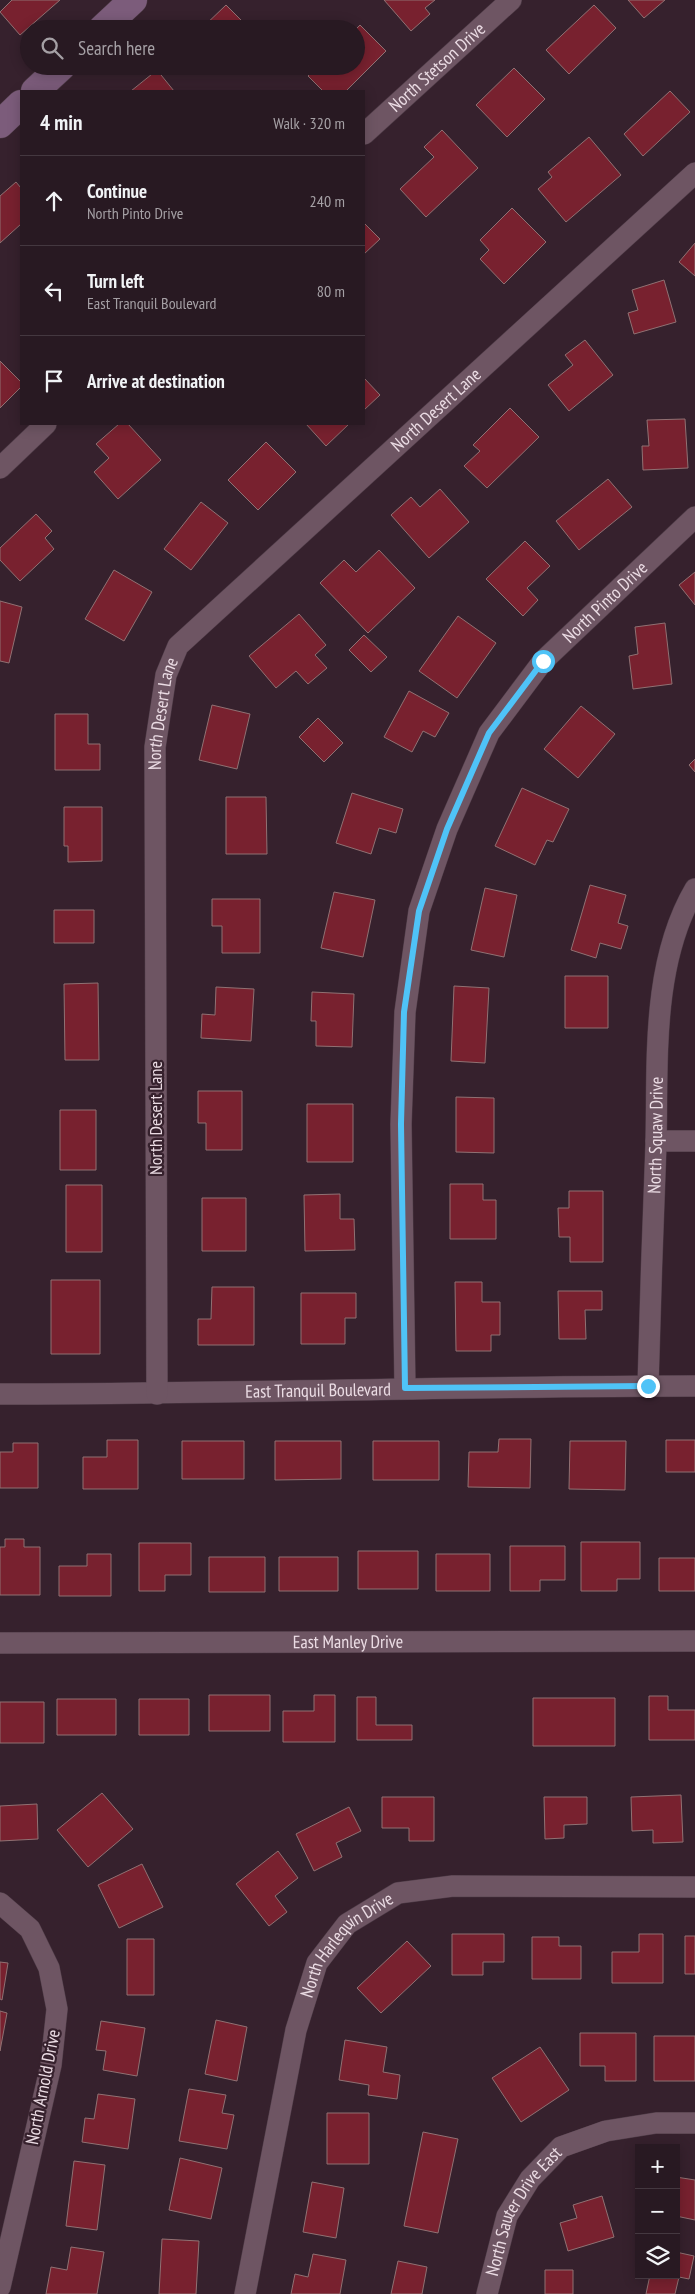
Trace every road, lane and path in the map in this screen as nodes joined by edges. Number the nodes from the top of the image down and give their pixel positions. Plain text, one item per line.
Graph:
1 (133, 0) edge
2 (511, 0) edge
3 (112, 20) edge
4 (52, 75) edge
5 (36, 90) edge
6 (20, 105) edge
7 (0, 124) edge
8 (365, 133) edge
9 (695, 173) edge
10 (45, 425) edge
11 (0, 468) edge
12 (695, 517) edge
13 (695, 889) edge
14 (656, 1140) junction
15 (695, 1141) edge
16 (648, 1386) junction
17 (695, 1386) edge
18 (405, 1388) junction
19 (0, 1394) edge
20 (157, 1394) junction
21 (695, 1641) edge
22 (0, 1643) edge
23 (695, 1887) edge
24 (0, 1903) edge
25 (695, 2123) edge
26 (0, 2287) edge
27 (245, 2294) edge
28 (486, 2294) edge

1 - 3 main road
2 - 8 street, North Stetson Drive
4 - 5 main road
6 - 7 main road
9 - 20 street, North Desert Lane
10 - 11 street
12 - 18 street, North Pinto Drive
13 - 14 street, North Squaw Drive
14 - 15 street
14 - 16 street, North Squaw Drive
16 - 17 street, East Tranquil Boulevard
16 - 18 street, East Tranquil Boulevard
18 - 20 street, East Tranquil Boulevard
19 - 20 street, East Tranquil Boulevard
21 - 22 street, East Manley Drive
23 - 27 street, North Harlequin Drive
24 - 26 street, North Arnold Drive
25 - 28 street, North Sauter Drive East

